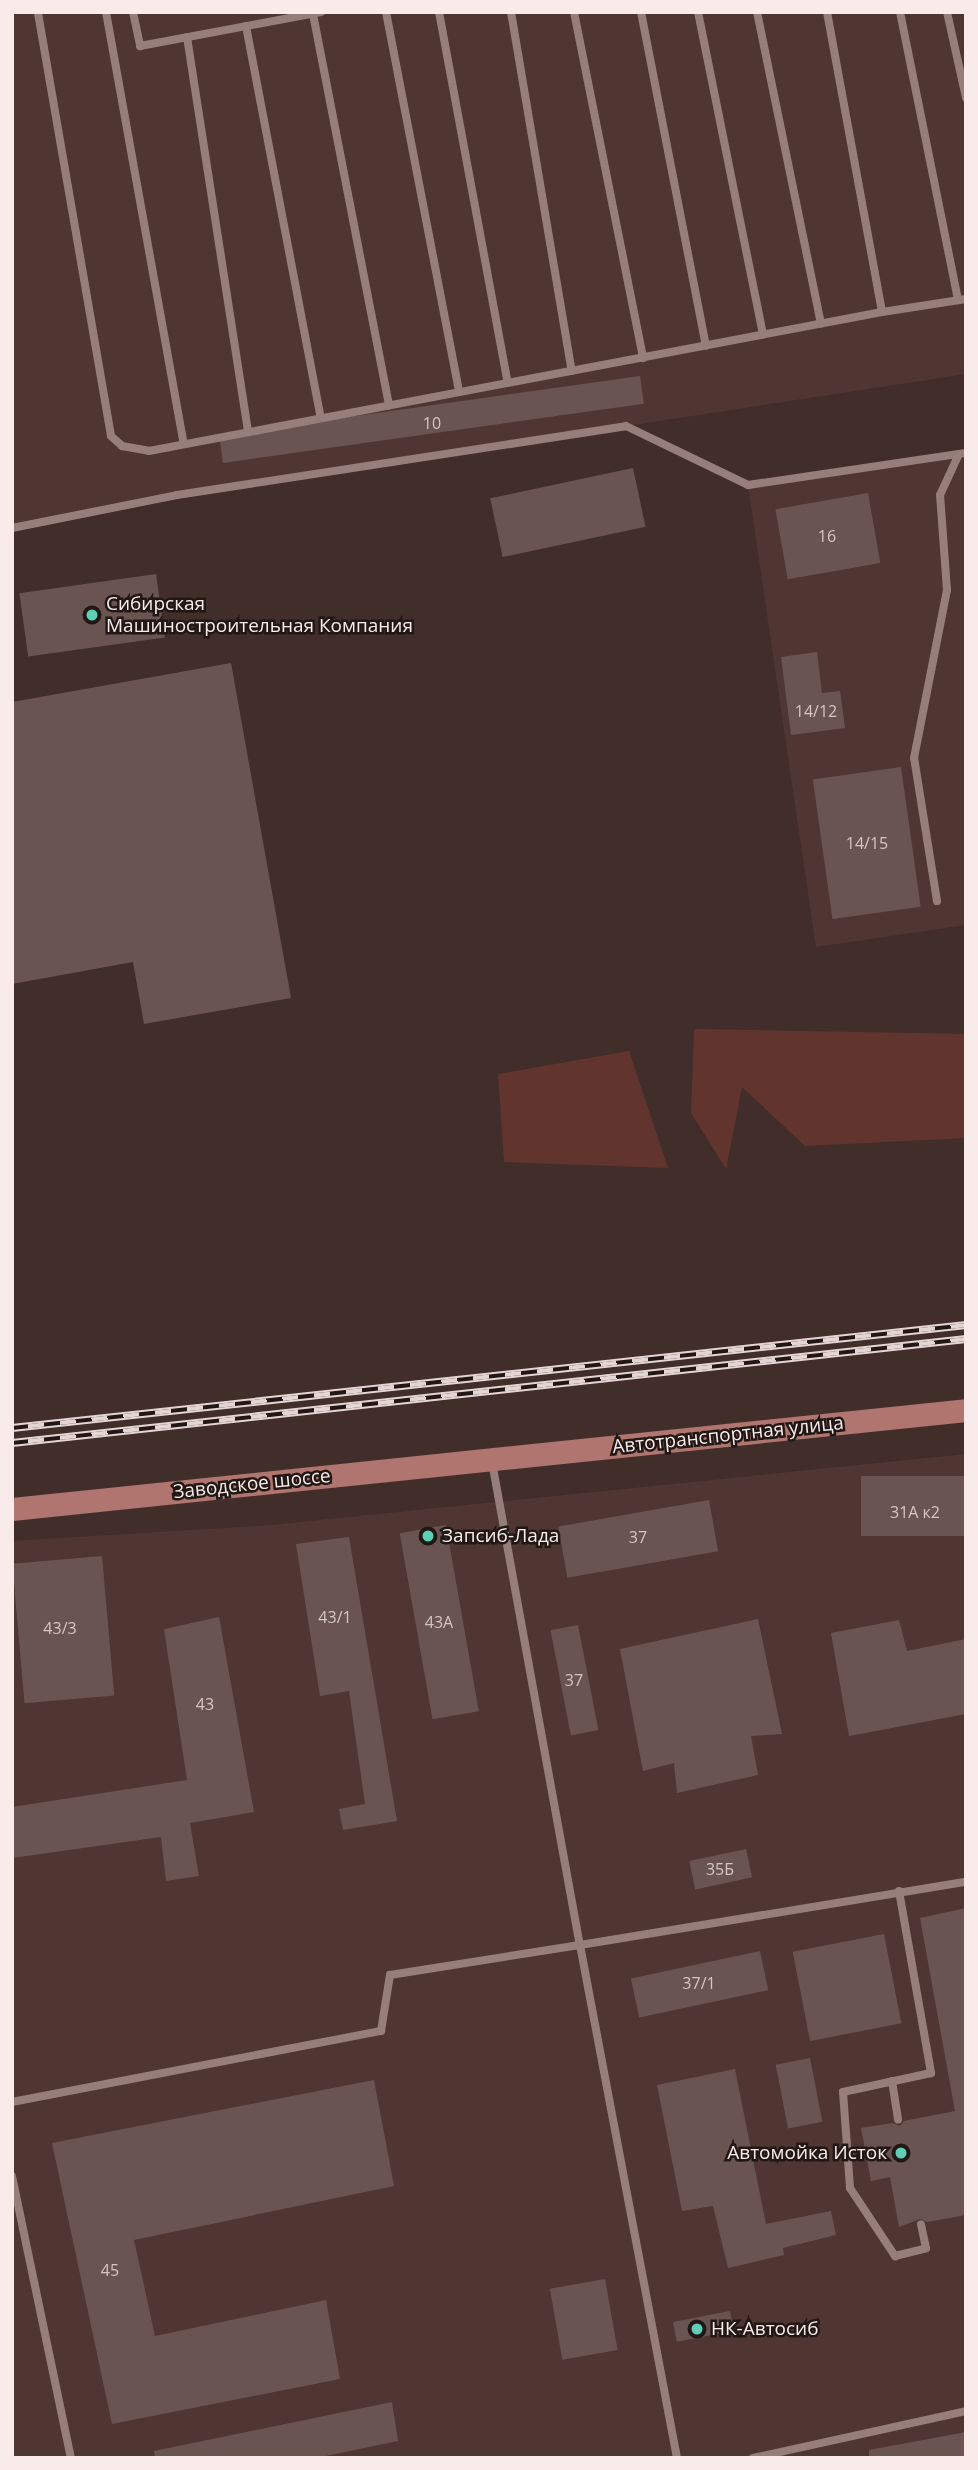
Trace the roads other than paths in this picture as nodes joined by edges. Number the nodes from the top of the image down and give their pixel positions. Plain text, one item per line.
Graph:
1 (106, 12) edge
2 (133, 12) edge
3 (386, 12) edge
4 (439, 12) edge
5 (511, 12) edge
6 (574, 12) edge
7 (641, 12) edge
8 (698, 12) edge
9 (757, 12) edge
10 (827, 12) edge
11 (900, 12) edge
12 (947, 12) edge
13 (38, 13) edge
14 (317, 13) edge
15 (246, 26) junction
16 (187, 37) junction
17 (966, 98) edge
18 (962, 299) edge
19 (882, 313) junction
20 (821, 324) junction
21 (763, 335) junction
22 (706, 346) junction
23 (643, 358) junction
24 (572, 371) junction
25 (508, 383) junction
26 (458, 386) dead end
27 (389, 405) junction
28 (321, 418) junction
29 (248, 432) junction
30 (184, 444) junction
31 (963, 453) edge
32 (12, 528) edge
33 (937, 901) dead end
34 (966, 1410) edge
35 (491, 1459) junction
36 (12, 1508) edge
37 (966, 1882) edge
38 (899, 1891) junction
39 (580, 1945) junction
40 (892, 2081) junction
41 (12, 2102) edge
42 (898, 2120) dead end
43 (12, 2176) edge
44 (921, 2225) dead end
45 (966, 2411) edge
46 (71, 2458) edge
47 (677, 2458) edge
48 (753, 2458) edge

1 - 30 lane
2 - 16 lane
3 - 26 lane
4 - 25 lane
5 - 24 lane
6 - 23 lane
7 - 22 lane
8 - 21 lane
9 - 20 lane
10 - 19 lane
11 - 18 lane
12 - 17 lane
13 - 30 lane
14 - 15 lane
14 - 27 lane
15 - 16 lane
15 - 28 lane
16 - 29 lane
18 - 19 lane
19 - 20 lane
20 - 21 lane
21 - 22 lane
22 - 23 lane
23 - 24 lane
24 - 25 lane
25 - 27 lane
27 - 28 lane
28 - 29 lane
29 - 30 lane
31 - 32 lane
31 - 33 lane
34 - 35 main road, Автотранспортная улица
35 - 36 main road, Заводское шоссе
35 - 39 lane
37 - 38 lane
38 - 39 lane
38 - 40 lane
39 - 41 lane
39 - 47 lane
40 - 42 lane
40 - 44 lane
43 - 46 lane
45 - 48 lane

